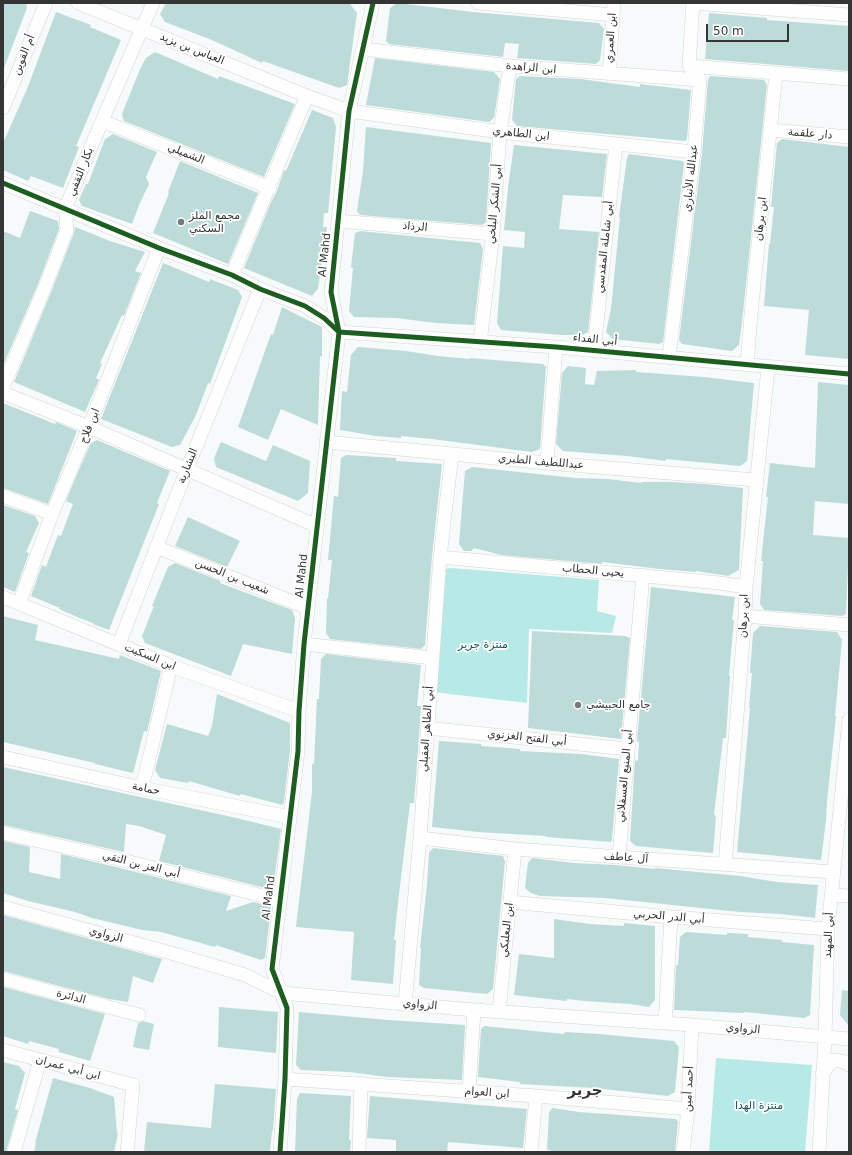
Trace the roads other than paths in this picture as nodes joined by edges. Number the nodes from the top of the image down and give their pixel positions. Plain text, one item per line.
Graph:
1 (46, 3) edge
2 (78, 3) edge
3 (153, 3) edge
4 (373, 3) edge
5 (478, 3) edge
6 (693, 3) edge
7 (508, 5) edge
8 (770, 6) edge
9 (613, 9) edge
10 (849, 15) edge
11 (142, 29) junction
12 (363, 49) junction
13 (510, 66) junction
14 (689, 66) junction
15 (609, 74) junction
16 (776, 74) junction
17 (849, 79) edge
18 (700, 80) junction
19 (307, 96) junction
20 (3, 108) edge
21 (349, 111) junction
22 (102, 121) junction
23 (771, 130) junction
24 (500, 132) junction
25 (849, 137) edge
26 (616, 144) junction
27 (694, 152) junction
28 (3, 183) edge
29 (270, 188) junction
30 (65, 209) junction
31 (338, 221) junction
32 (493, 234) junction
33 (159, 248) junction
34 (232, 275) junction
35 (260, 289) junction
36 (339, 332) junction
37 (480, 343) junction
38 (556, 347) junction
39 (594, 350) junction
40 (670, 356) junction
41 (747, 364) junction
42 (768, 368) junction
43 (849, 374) edge
44 (3, 387) edge
45 (3, 393) edge
46 (89, 427) junction
47 (326, 442) junction
48 (452, 454) junction
49 (547, 463) junction
50 (187, 469) junction
51 (756, 480) junction
52 (3, 496) edge
53 (52, 514) junction
54 (317, 526) junction
55 (156, 547) junction
56 (440, 557) junction
57 (643, 575) junction
58 (746, 587) junction
59 (3, 597) edge
60 (19, 604) junction
61 (308, 608) junction
62 (746, 616) junction
63 (849, 625) edge
64 (120, 644) junction
65 (304, 644) junction
66 (432, 658) junction
67 (171, 666) junction
68 (299, 711) junction
69 (849, 720) edge
70 (427, 728) junction
71 (848, 743) edge
72 (627, 749) junction
73 (3, 757) edge
74 (142, 788) junction
75 (845, 815) edge
76 (290, 817) junction
77 (3, 833) edge
78 (420, 838) junction
79 (515, 849) junction
80 (619, 857) junction
81 (725, 865) junction
82 (833, 872) junction
83 (831, 895) junction
84 (849, 896) edge
85 (279, 900) junction
86 (510, 902) junction
87 (3, 907) edge
88 (671, 917) junction
89 (828, 930) junction
90 (3, 979) edge
91 (282, 993) junction
92 (405, 1004) junction
93 (474, 1010) junction
94 (499, 1012) junction
95 (139, 1015) dead end
96 (664, 1023) junction
97 (692, 1025) junction
98 (825, 1037) junction
99 (849, 1039) edge
100 (3, 1050) edge
101 (40, 1060) junction
102 (849, 1065) edge
103 (822, 1074) junction
104 (285, 1079) junction
105 (361, 1083) junction
106 (469, 1092) junction
107 (536, 1096) junction
108 (688, 1109) junction
109 (14, 1152) edge
110 (127, 1152) edge
111 (280, 1152) edge
112 (359, 1152) edge
113 (531, 1152) edge
114 (683, 1152) edge
115 (820, 1152) edge

1 - 20 street, أم القوين
2 - 11 street, العباس بن يزيد
3 - 11 street, بكار الثقفي
4 - 12 street, Al Mahd
5 - 7 street
6 - 8 street
6 - 14 street
7 - 9 street
8 - 10 street
9 - 15 street, ابن العمري
11 - 19 street, العباس بن يزيد
11 - 22 street, بكار الثقفي
12 - 13 street, ابن الزاهدة
12 - 21 street, Al Mahd
13 - 15 street, ابن الزاهدة
13 - 24 street, أبي الشكر البلخي
14 - 16 street
14 - 18 street
15 - 18 street, ابن الزاهدة
16 - 17 street
16 - 23 street, ابن برهان
18 - 27 street, عبدالله الأنباري
19 - 21 street, العباس بن يزيد
19 - 29 street
21 - 24 street, ابن الطاهري
21 - 31 street, Al Mahd
22 - 29 street, الشميلي
22 - 30 street, بكار الثقفي
23 - 25 street, دار علقمة
23 - 41 street, ابن برهان
24 - 26 street, ابن الطاهري
24 - 32 street, أبي الشكر البلخي
26 - 27 street, ابن الطاهري
26 - 39 street, أبي شاملة المقدسي
27 - 40 street, عبدالله الأنباري
28 - 30 street
29 - 34 street
30 - 33 street
30 - 44 street, بكار الثقفي
31 - 32 street, الرذاذ
31 - 36 street, Al Mahd
32 - 37 street, أبي الشكر البلخي
33 - 34 street
33 - 46 street, ابن فلاح
34 - 35 street
35 - 36 street
35 - 50 street, البشارية
36 - 37 street, أبي الفداء
36 - 47 street, Al Mahd
37 - 38 street, أبي الفداء
38 - 39 street, أبي الفداء
38 - 49 street
39 - 40 street, أبي الفداء
40 - 41 street, أبي الفداء
41 - 42 street, أبي الفداء
42 - 43 street, أبي الفداء
42 - 51 street, ابن برهان
45 - 46 street
46 - 50 street
46 - 53 street, ابن فلاح
47 - 48 street, عبداللطيف الطبري
47 - 54 street, Al Mahd
48 - 49 street, عبداللطيف الطبري
48 - 56 street, أبي الطاهر العقيلي
49 - 51 street, عبداللطيف الطبري
50 - 54 street
50 - 55 street, البشارية
51 - 58 street, ابن برهان
52 - 53 street
53 - 60 street, ابن فلاح
54 - 61 street, Al Mahd
55 - 61 street, شعيب بن الحسن
55 - 64 street, البشارية
56 - 57 street, يحيى الحطاب
56 - 66 street, أبي الطاهر العقيلي
57 - 58 street, يحيى الحطاب
57 - 72 street, أبي المنيع العسقلاني
58 - 62 street, ابن برهان
59 - 60 street, ابن السكيت
60 - 64 street, ابن السكيت
61 - 65 street, Al Mahd
62 - 63 street
62 - 81 street, ابن برهان
64 - 67 street, ابن السكيت
65 - 66 street
65 - 68 street, Al Mahd
66 - 70 street, أبي الطاهر العقيلي
67 - 68 street, ابن السكيت
67 - 74 street
68 - 76 street, Al Mahd
69 - 71 street, أبي المهند
70 - 72 street, أبي الفتح الغزنوي
70 - 78 street, أبي الطاهر العقيلي
71 - 75 street, أبي المهند
72 - 80 street, أبي المنيع العسقلاني
73 - 74 street, حمامة
74 - 76 street, حمامة
75 - 82 street, أبي المهند
76 - 85 street, Al Mahd
77 - 85 street, أبي العز بن التقي
78 - 79 street, آل عاطف
78 - 92 street, أبي الطاهر العقيلي
79 - 80 street, آل عاطف
79 - 86 street, ابن البعلبكي
80 - 81 street, آل عاطف
81 - 82 street, آل عاطف
82 - 83 street, أبي المهند
83 - 84 street
83 - 89 street, أبي المهند
85 - 91 street, Al Mahd
86 - 88 street, أبي الدر الحربي
86 - 94 street, ابن البعلبكي
87 - 91 street, الزواوي
88 - 89 street, أبي الدر الحربي
88 - 96 street
89 - 98 street, أبي المهند
90 - 95 street, الدائرة
91 - 92 street, الزواوي
91 - 104 street, Al Mahd
92 - 93 street, الزواوي
93 - 94 street, الزواوي
93 - 106 street
94 - 96 street, الزواوي
96 - 97 street, الزواوي
97 - 98 street, الزواوي
97 - 108 street, أحمد أمين
98 - 99 street, الزواوي
98 - 103 street, أبي المهند
100 - 101 street, ابن أبي عمران
101 - 109 street
101 - 110 street, ابن أبي عمران
102 - 103 street
103 - 115 street, أبي المهند
104 - 105 street, ابن العوام
104 - 111 street, Al Mahd
105 - 106 street, ابن العوام
105 - 112 street
106 - 107 street, ابن العوام
107 - 108 street, ابن العوام
107 - 113 street
108 - 114 street, أحمد أمين

